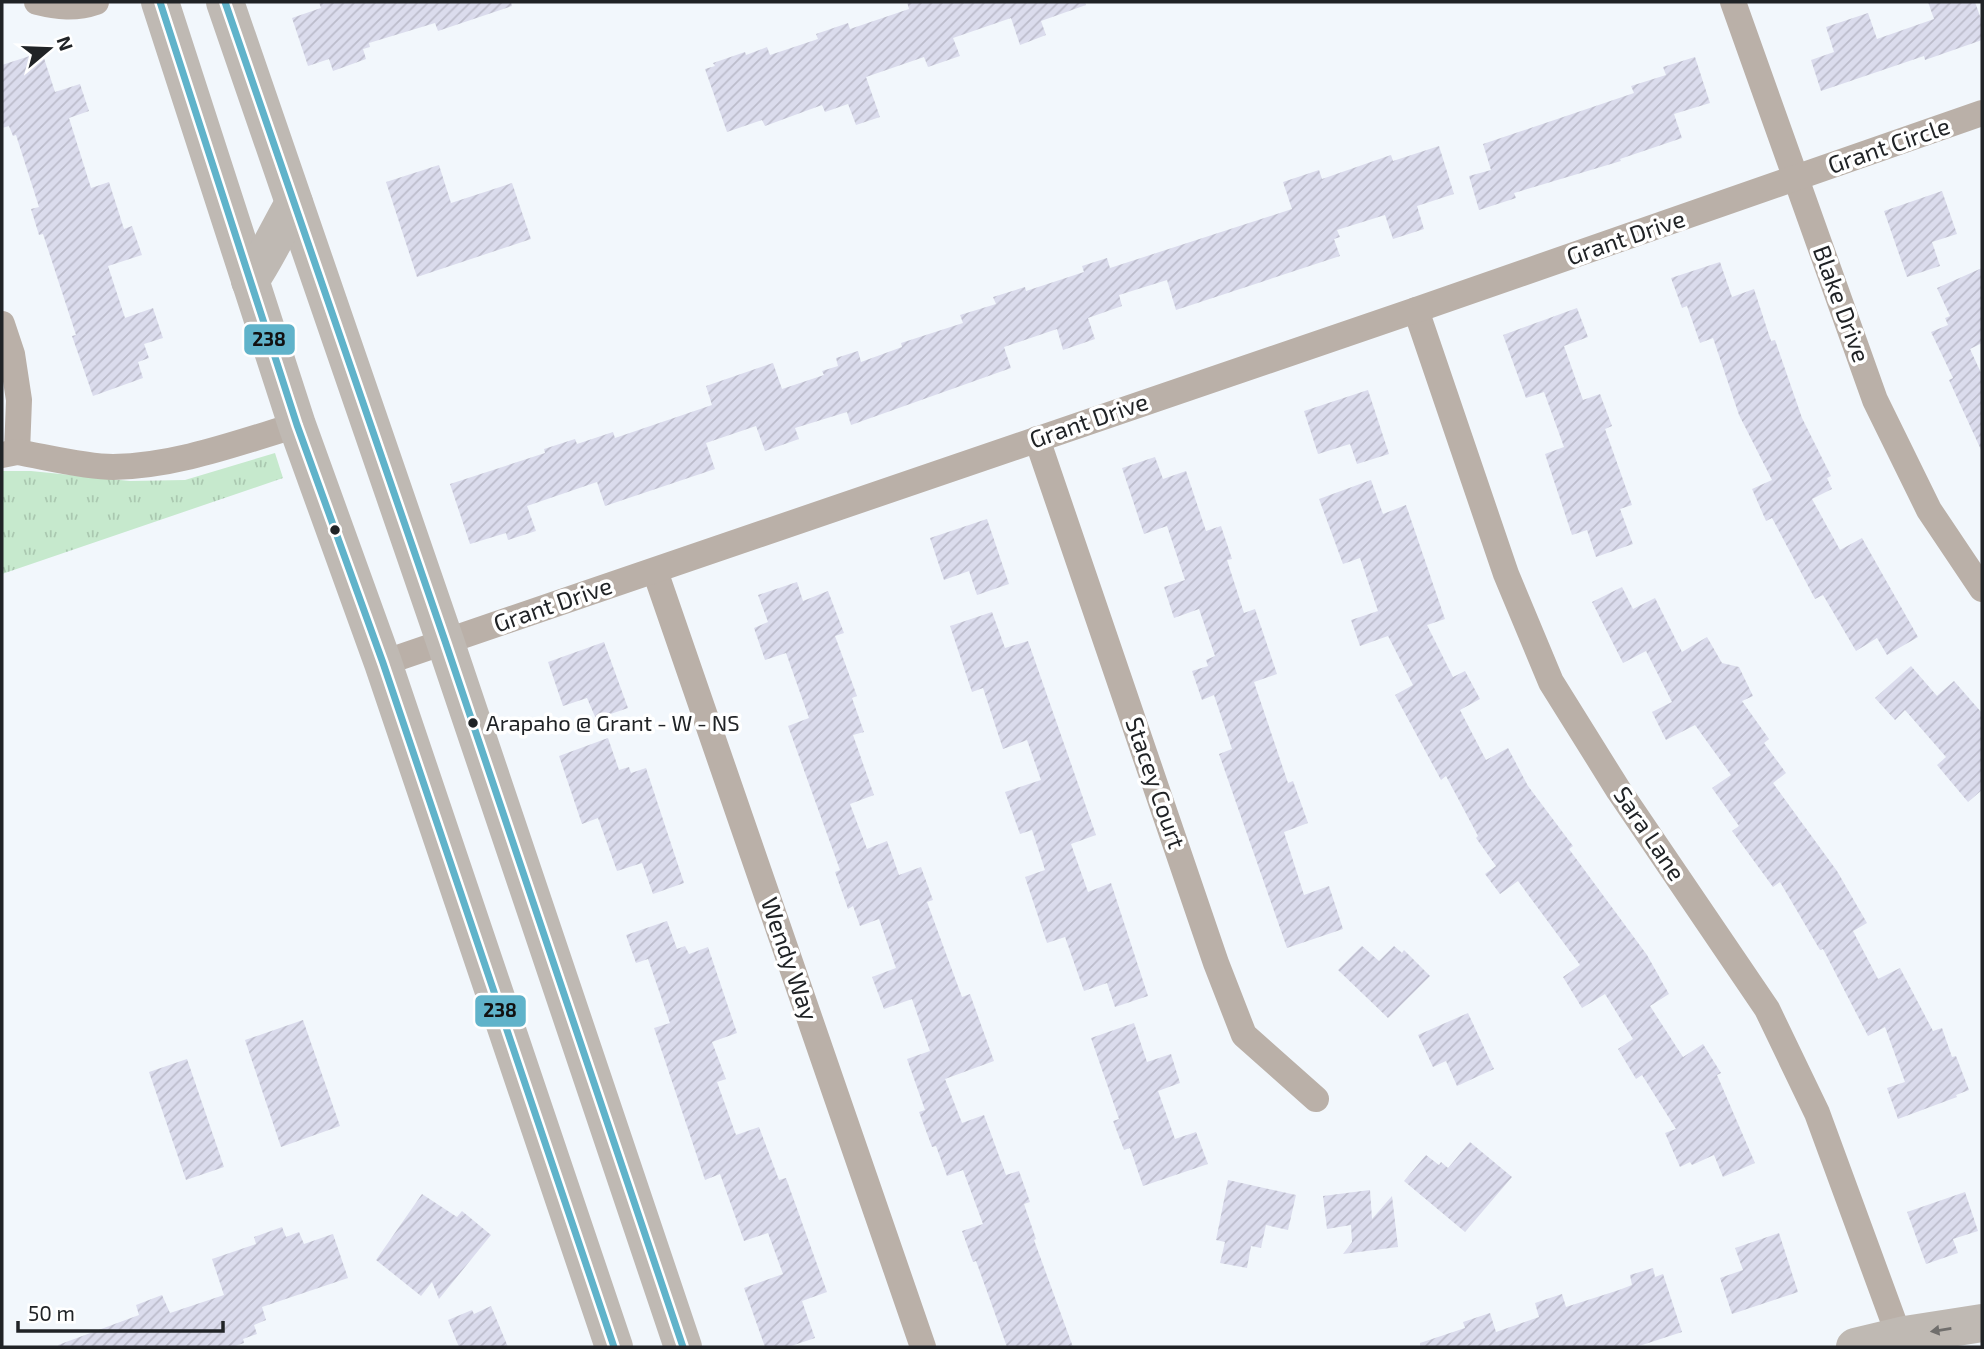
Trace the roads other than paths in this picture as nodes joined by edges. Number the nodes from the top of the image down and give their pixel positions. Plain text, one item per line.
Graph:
1 (37, 2) edge
2 (96, 2) edge
3 (160, 2) edge
4 (225, 2) edge
5 (1733, 2) edge
6 (1982, 113) edge
7 (1796, 179) junction
8 (294, 203) junction
9 (250, 281) junction
10 (1416, 310) junction
11 (2, 324) edge
12 (297, 425) junction
13 (1037, 439) junction
14 (10, 454) edge
15 (655, 571) junction
16 (1982, 589) edge
17 (445, 642) junction
18 (383, 663) junction
19 (1316, 1099) dead end
20 (1982, 1323) edge
21 (1901, 1342) edge
22 (614, 1347) edge
23 (683, 1347) edge
24 (923, 1347) edge
25 (1855, 1347) edge

1 - 2 street
3 - 9 main road
4 - 8 main road
5 - 7 street, Blake Drive
6 - 7 street, Grant Circle
7 - 10 street, Grant Drive
7 - 16 street, Blake Drive
8 - 9 main road
8 - 17 main road
9 - 12 main road
10 - 13 street, Grant Drive
10 - 21 street, Sara Lane
11 - 14 street
12 - 14 street
12 - 18 main road
13 - 15 street, Grant Drive
13 - 19 street, Stacey Court
15 - 17 street, Grant Drive
15 - 24 street, Wendy Way
17 - 18 street, Grant Drive
17 - 23 main road
18 - 22 main road
20 -> 21 main road
21 - 25 main road

